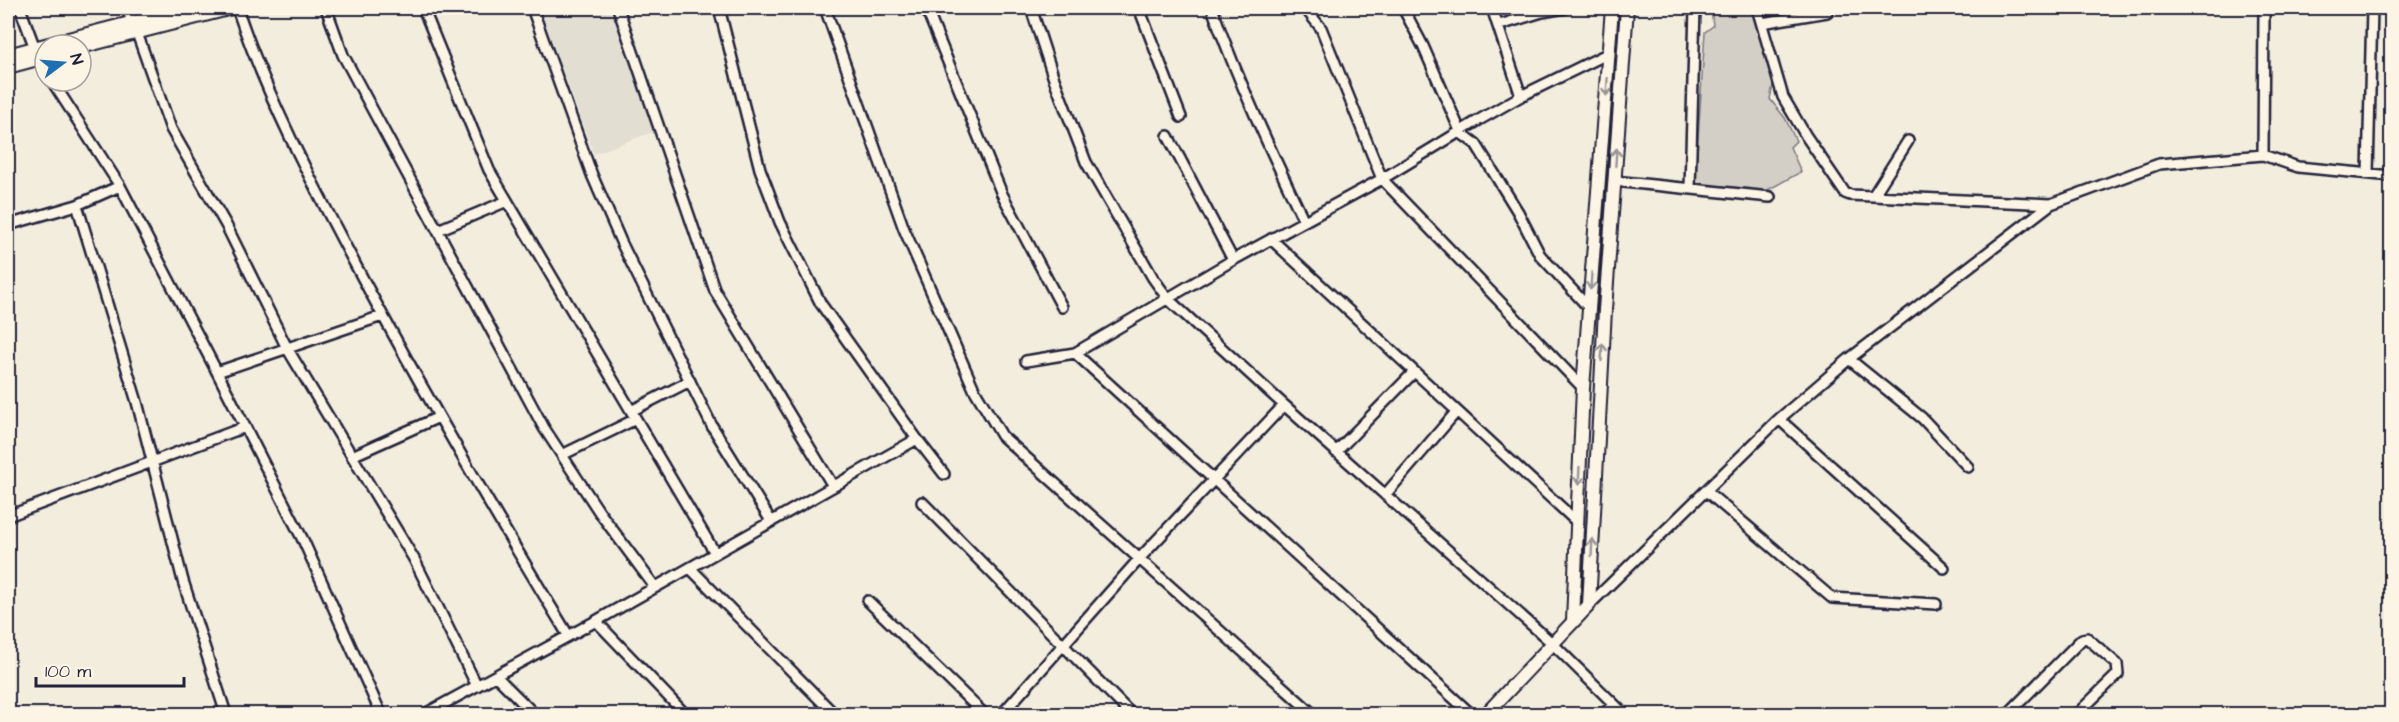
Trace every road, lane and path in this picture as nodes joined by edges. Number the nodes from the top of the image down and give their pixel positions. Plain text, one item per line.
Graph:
1 (20, 8) edge
2 (126, 8) edge
3 (188, 8) edge
4 (232, 8) edge
5 (237, 8) edge
6 (326, 8) edge
7 (423, 8) edge
8 (532, 8) edge
9 (618, 8) edge
10 (719, 8) edge
11 (825, 8) edge
12 (926, 8) edge
13 (1031, 8) edge
14 (1139, 8) edge
15 (1212, 8) edge
16 (1305, 8) edge
17 (1402, 8) edge
18 (1492, 8) edge
19 (1565, 8) edge
20 (1612, 8) edge
21 (1628, 8) edge
22 (1695, 8) edge
23 (1757, 8) edge
24 (2264, 8) edge
25 (2372, 8) edge
26 (1827, 12) dead end
27 (1762, 23) junction
28 (1500, 26) junction
29 (135, 27) junction
30 (33, 35) edge
31 (93, 39) edge
32 (93, 43) edge
33 (1609, 53) junction
34 (33, 54) edge
35 (8, 55) edge
36 (33, 57) edge
37 (8, 67) edge
38 (60, 93) edge
39 (1521, 96) junction
40 (1181, 117) dead end
41 (1461, 132) junction
42 (1168, 136) dead end
43 (1908, 141) dead end
44 (2263, 154) junction
45 (2368, 174) junction
46 (2391, 176) edge
47 (1382, 179) junction
48 (1614, 181) junction
49 (120, 186) junction
50 (1690, 188) junction
51 (1770, 196) dead end
52 (1873, 196) junction
53 (507, 201) junction
54 (2051, 204) junction
55 (77, 205) junction
56 (1304, 221) junction
57 (8, 225) edge
58 (438, 230) junction
59 (1271, 239) junction
60 (1233, 261) junction
61 (1168, 298) junction
62 (1062, 307) dead end
63 (1589, 308) junction
64 (382, 316) junction
65 (287, 348) junction
66 (1075, 353) junction
67 (1849, 359) junction
68 (1026, 361) dead end
69 (218, 372) junction
70 (1414, 372) junction
71 (690, 381) junction
72 (1584, 388) junction
73 (1284, 405) junction
74 (1457, 411) junction
75 (633, 415) junction
76 (439, 417) junction
77 (1779, 419) junction
78 (245, 427) junction
79 (917, 439) junction
80 (1336, 452) junction
81 (562, 455) junction
82 (352, 456) junction
83 (152, 462) junction
84 (1968, 467) dead end
85 (944, 474) dead end
86 (1215, 481) junction
87 (833, 486) junction
88 (1706, 490) junction
89 (1385, 495) junction
90 (922, 502) dead end
91 (8, 516) edge
92 (771, 521) junction
93 (1577, 522) junction
94 (715, 553) junction
95 (1140, 558) junction
96 (690, 568) junction
97 (1944, 568) dead end
98 (655, 587) junction
99 (868, 601) dead end
100 (1935, 604) dead end
101 (1589, 605) junction
102 (596, 621) junction
103 (1573, 621) junction
104 (568, 635) junction
105 (1552, 643) junction
106 (1062, 646) junction
107 (496, 676) junction
108 (477, 686) junction
109 (1613, 705) junction
110 (226, 714) edge
111 (381, 714) edge
112 (425, 714) edge
113 (534, 714) edge
114 (685, 714) edge
115 (834, 714) edge
116 (984, 714) edge
117 (1002, 714) edge
118 (1131, 714) edge
119 (1313, 714) edge
120 (1471, 714) edge
121 (1486, 714) edge
122 (1604, 714) edge
123 (1623, 714) edge
124 (2008, 714) edge
125 (2077, 714) edge

1 - 30 street
2 - 29 street
3 - 29 main road
4 - 29 main road
5 - 64 street
6 - 58 street
7 - 53 street
8 - 71 street
9 - 87 street
10 - 79 street
11 - 95 street
12 - 62 street
13 - 61 street
14 - 40 street
15 - 56 street
16 - 47 street
17 - 41 street
18 - 28 street
19 - 28 street
20 - 33 main road
48 -> 21 main road
22 - 50 street
23 - 27 street
24 - 44 street
25 - 45 street
26 - 27 street
27 - 52 street
28 - 39 street
29 - 31 main road
29 - 32 main road
29 - 65 street
33 - 39 street
33 -> 63 main road
34 - 35 main road
36 - 37 main road
38 - 49 street
39 - 41 street
41 - 47 street
41 - 63 street
42 - 60 street
43 - 52 street
44 - 45 street
44 - 54 street
45 - 46 street
47 - 56 street
47 - 72 street
48 - 50 street
101 -> 48 main road
49 - 55 street
49 - 69 street
50 - 51 street
52 - 54 street
53 - 58 street
53 - 75 street
54 - 67 street
55 - 57 street
55 - 83 street
56 - 59 street
58 - 81 street
59 - 60 street
59 - 70 street
60 - 61 street
61 - 66 street
61 - 73 street
63 - 72 main road
64 - 65 street
64 - 76 street
65 - 69 street
65 - 82 street
66 - 68 street
66 - 86 street
67 - 77 street
67 - 84 street
69 - 78 street
70 - 74 street
70 - 80 street
71 - 75 street
71 - 92 street
72 -> 93 main road
73 - 80 street
73 - 86 street
74 - 89 street
74 - 93 street
75 - 81 street
75 - 94 street
76 - 82 street
76 - 104 street
77 - 88 street
77 - 97 street
78 - 83 street
78 - 111 street
79 - 85 street
79 - 87 street
80 - 89 street
81 - 98 street
82 - 108 street
83 - 91 street
83 - 110 street
86 - 95 street
86 - 120 street
87 - 92 street
88 - 100 street
88 - 101 street
89 - 105 street
90 - 106 street
92 - 94 street
93 - 103 main road
94 - 96 street
95 - 106 street
95 - 119 street
96 - 98 street
96 - 115 street
98 - 102 street
99 - 116 street
101 - 103 main road
102 - 104 street
102 - 114 street
103 - 105 main road
104 - 107 street
105 - 109 street
105 - 121 main road
106 - 117 street
106 - 118 street
107 - 108 street
107 - 113 street
108 - 112 street
109 - 122 street
109 - 123 street
124 - 125 street

